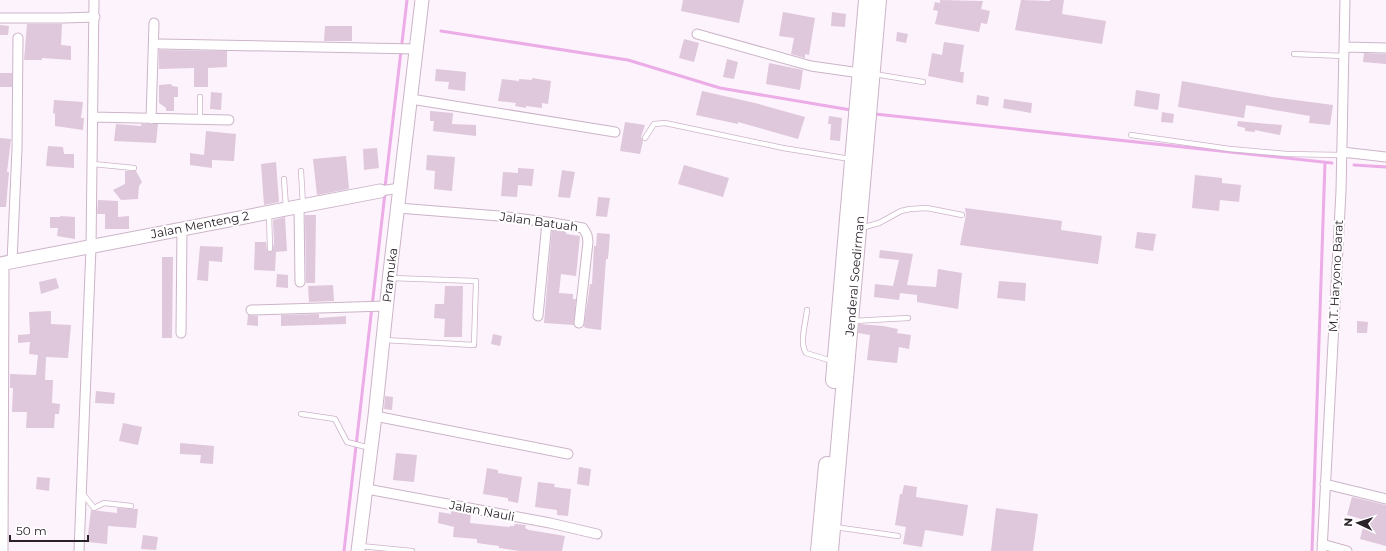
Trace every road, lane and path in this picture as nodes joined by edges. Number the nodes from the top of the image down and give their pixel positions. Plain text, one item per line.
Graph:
1 (94, 0) edge
2 (422, 0) edge
3 (867, 0) edge
4 (878, 0) edge
5 (1345, 0) edge
6 (95, 17) junction
7 (0, 18) edge
8 (154, 23) dead end
9 (697, 34) dead end
10 (18, 38) dead end
11 (160, 44) dead end
12 (1386, 48) edge
13 (410, 49) junction
14 (1344, 52) junction
15 (1294, 54) dead end
16 (866, 74) junction
17 (923, 82) dead end
18 (200, 97) dead end
19 (411, 99) junction
20 (93, 117) junction
21 (151, 118) junction
22 (200, 120) junction
23 (229, 120) dead end
24 (615, 132) dead end
25 (1131, 135) dead end
26 (645, 138) dead end
27 (1342, 154) junction
28 (1386, 157) edge
29 (853, 160) junction
30 (93, 164) junction
31 (134, 168) dead end
32 (301, 171) dead end
33 (284, 179) dead end
34 (391, 189) junction
35 (301, 205) junction
36 (398, 208) junction
37 (286, 209) junction
38 (269, 212) junction
39 (962, 215) dead end
40 (547, 222) junction
41 (182, 229) junction
42 (859, 229) junction
43 (91, 247) junction
44 (270, 249) dead end
45 (5, 263) edge
46 (850, 269) junction
47 (389, 278) junction
48 (300, 282) dead end
49 (382, 306) junction
50 (251, 310) dead end
51 (807, 310) dead end
52 (538, 316) dead end
53 (908, 318) dead end
54 (851, 321) junction
55 (579, 323) dead end
56 (180, 333) dead end
57 (383, 340) junction
58 (836, 362) junction
59 (301, 414) dead end
60 (375, 416) junction
61 (372, 448) junction
62 (2, 452) edge
63 (568, 454) dead end
64 (1325, 484) junction
65 (367, 489) junction
66 (82, 492) junction
67 (1386, 499) edge
68 (130, 506) dead end
69 (833, 527) junction
70 (596, 534) dead end
71 (2, 535) edge
72 (898, 536) dead end
73 (358, 548) edge
74 (1322, 548) edge
75 (3, 551) edge
76 (79, 551) edge
77 (412, 551) edge
78 (819, 551) edge
79 (830, 551) edge
80 (1347, 551) edge

1 - 6 street
2 - 13 street, Pramuka
3 - 16 highway, Jenderal Soedirman
4 - 16 highway, Jenderal Soedirman
5 - 14 street, M.T. Haryono Barat
6 - 7 street
6 - 20 street
8 - 21 street
9 - 16 street
10 - 45 street
11 - 13 street
12 - 14 street
13 - 19 street, Pramuka
14 - 15 lane
14 - 27 street, M.T. Haryono Barat
16 - 17 lane
16 - 29 highway, Jenderal Soedirman
16 - 42 highway, Jenderal Soedirman
18 - 22 lane
19 - 24 street
19 - 34 street, Pramuka
20 - 21 street
20 - 30 street
21 - 22 street
22 - 23 street
25 - 27 lane
26 - 29 lane
27 - 28 street
27 - 64 street, M.T. Haryono Barat
29 - 46 highway, Jenderal Soedirman
30 - 31 lane
30 - 43 street
32 - 35 lane
33 - 37 lane
34 - 35 street, Jalan Menteng 2
34 - 36 street, Pramuka
35 - 37 street, Jalan Menteng 2
35 - 48 street
36 - 40 street, Jalan Batuah
36 - 47 street, Pramuka
37 - 38 street, Jalan Menteng 2
38 - 41 street, Jalan Menteng 2
38 - 44 lane
39 - 42 lane
40 - 52 street
40 - 55 street, Jalan Batuah
41 - 43 street, Jalan Menteng 2
41 - 56 street
42 - 46 highway, Jenderal Soedirman
43 - 45 street, Jalan Menteng 2
43 - 66 street
45 - 62 street
46 - 54 highway, Jenderal Soedirman
46 - 58 highway, Jenderal Soedirman
47 - 49 street, Pramuka
47 - 57 lane
49 - 50 street
49 - 57 street, Pramuka
51 - 58 lane
53 - 54 lane
54 - 69 highway, Jenderal Soedirman
57 - 60 street, Pramuka
58 - 78 highway, Jenderal Soedirman
59 - 61 lane
60 - 61 street, Pramuka
60 - 63 street
61 - 65 street, Pramuka
62 - 71 street
64 - 67 street
64 - 74 street, M.T. Haryono Barat
65 - 70 street, Jalan Nauli
65 - 73 street, Pramuka
66 - 68 lane
66 - 76 street
69 - 72 lane
69 - 79 highway, Jenderal Soedirman
71 - 75 street
73 - 77 lane
74 - 80 street

